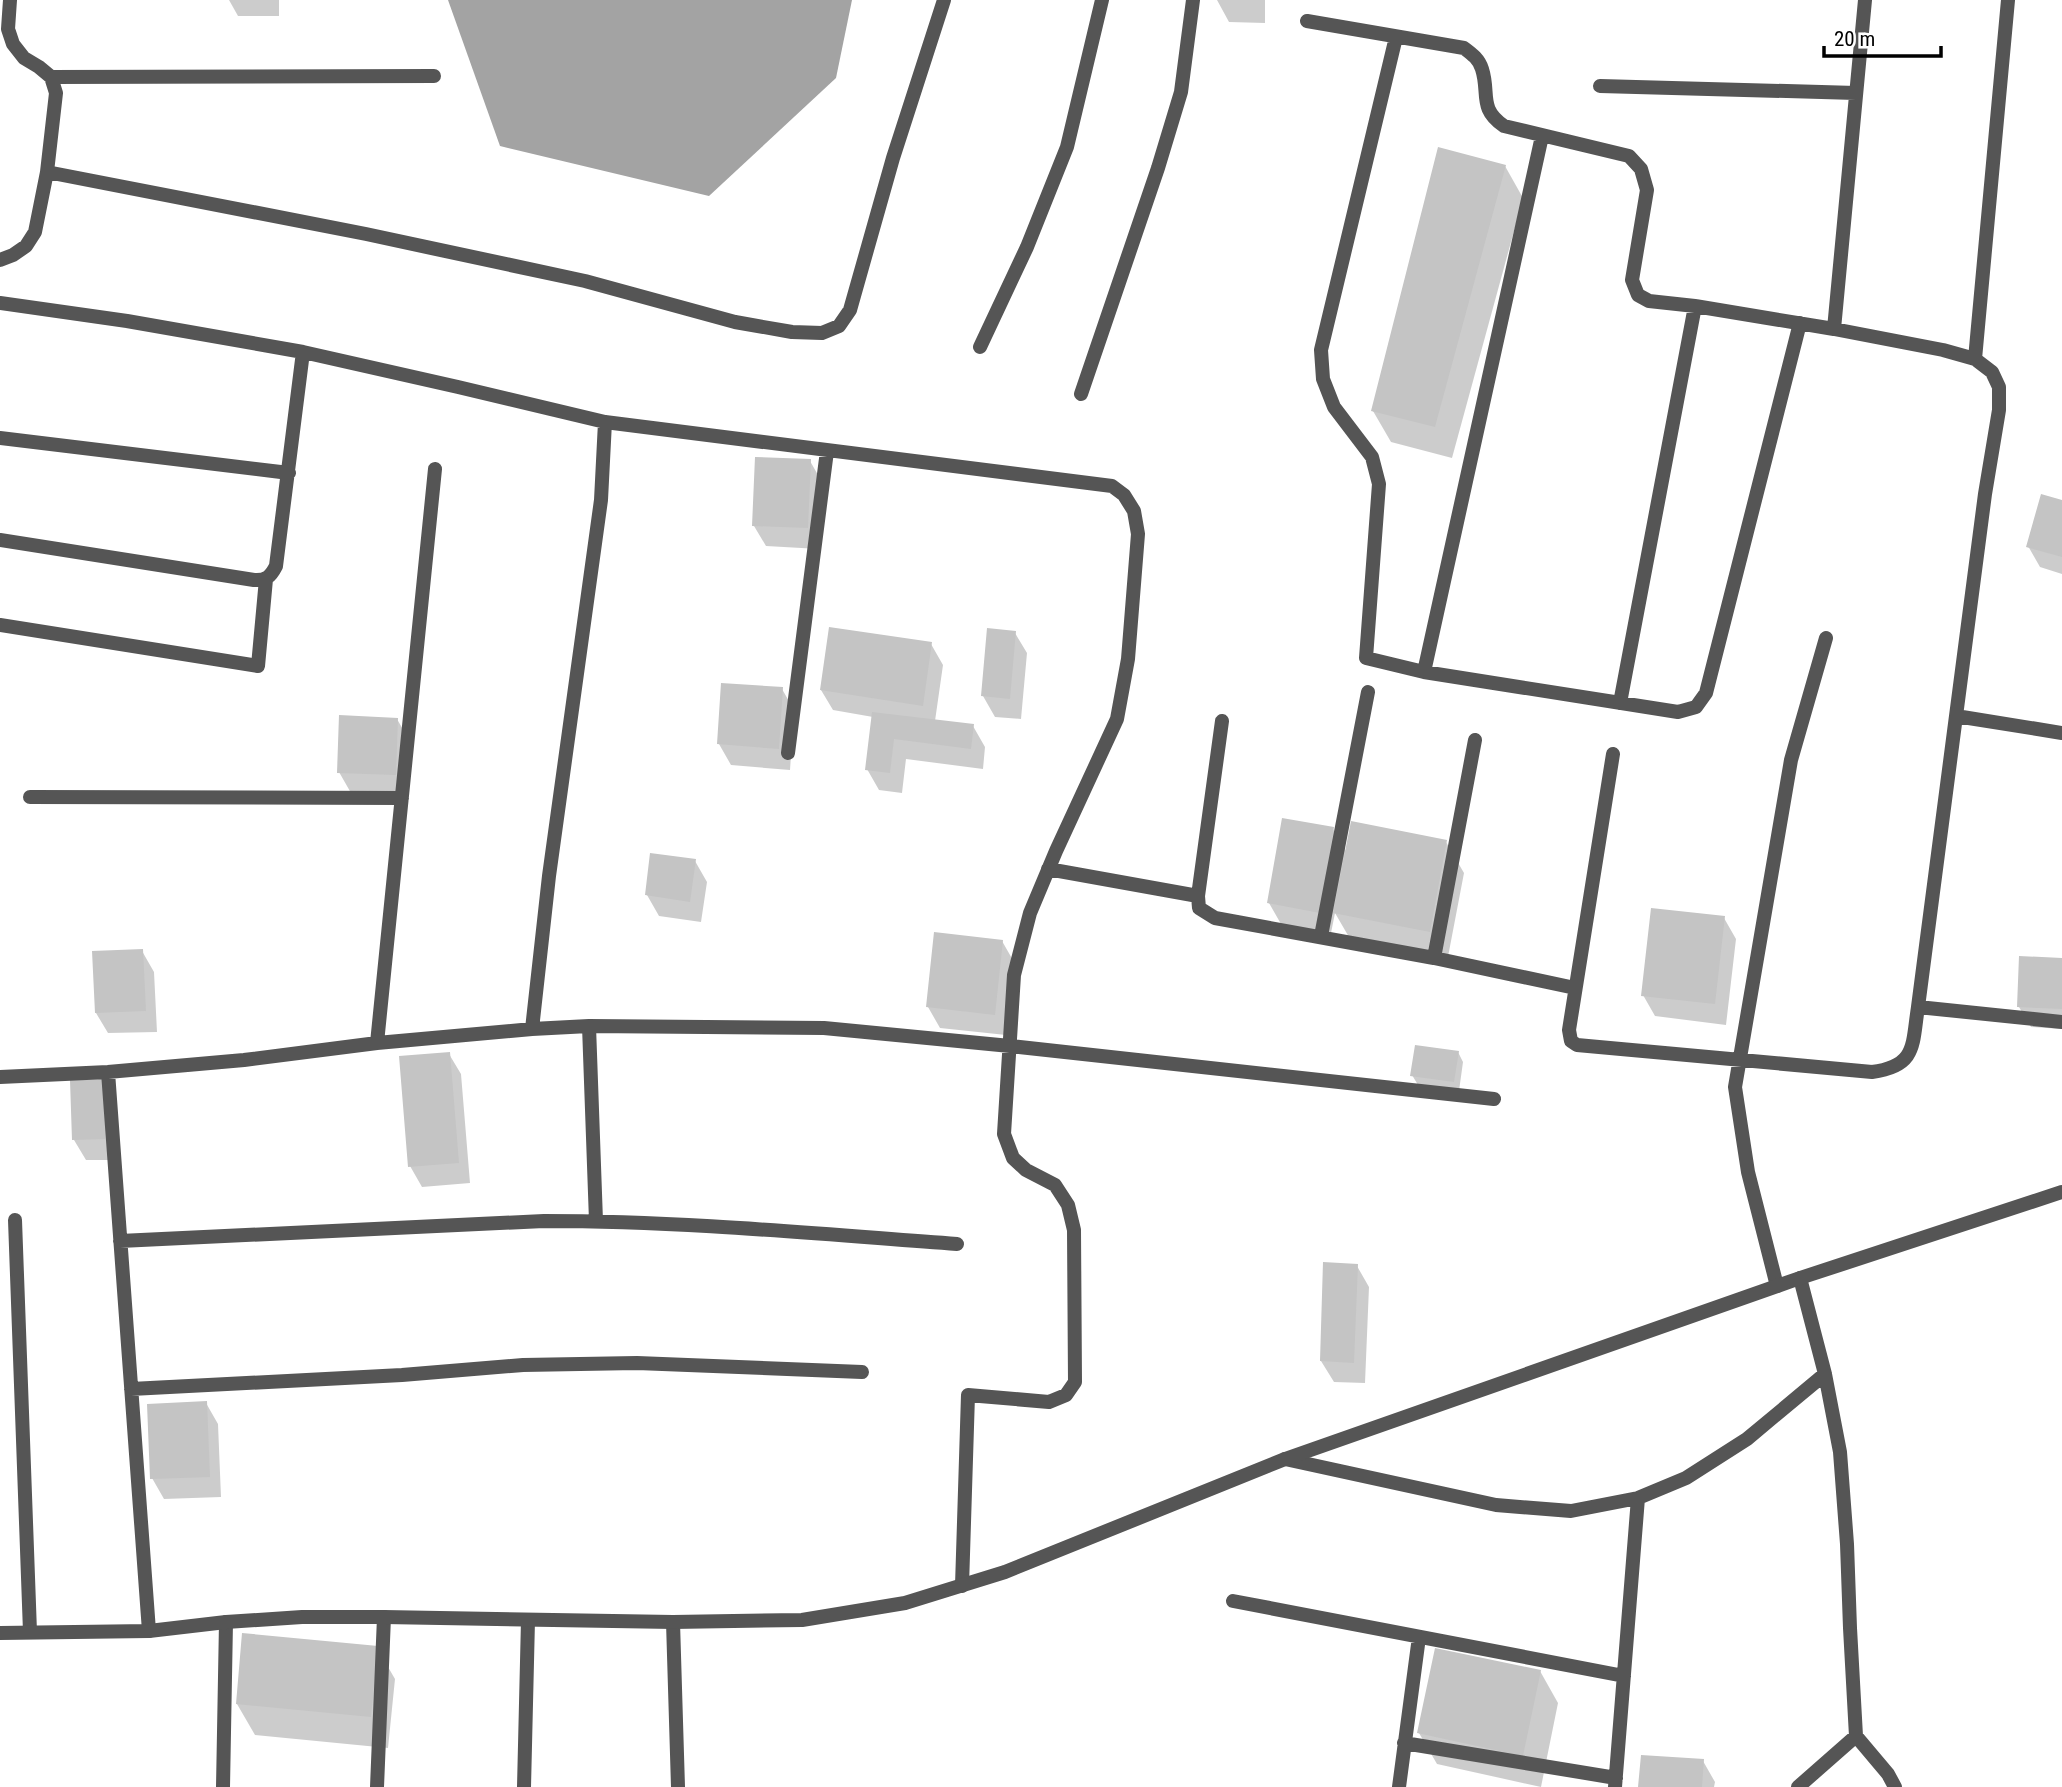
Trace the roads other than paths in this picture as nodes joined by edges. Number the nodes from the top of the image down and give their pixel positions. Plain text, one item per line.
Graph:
1 (10, 0) edge
2 (944, 0) edge
3 (1102, 0) edge
4 (1193, 0) edge
5 (1865, 0) edge
6 (2008, 0) edge
7 (1307, 22) dead end
8 (1396, 37) junction
9 (433, 76) dead end
10 (51, 77) junction
11 (1600, 86) dead end
12 (1856, 93) junction
13 (1542, 136) junction
14 (47, 172) junction
15 (0, 260) edge
16 (0, 303) edge
17 (1695, 306) junction
18 (1800, 323) junction
19 (1835, 329) junction
20 (980, 347) dead end
21 (303, 352) junction
22 (1975, 359) junction
23 (1081, 394) dead end
24 (605, 422) junction
25 (0, 438) edge
26 (827, 451) junction
27 (435, 469) dead end
28 (289, 473) junction
29 (0, 540) edge
30 (266, 579) junction
31 (0, 625) edge
32 (1826, 638) dead end
33 (1424, 672) junction
34 (1368, 692) dead end
35 (1620, 703) junction
36 (1956, 716) junction
37 (1222, 721) dead end
38 (2062, 733) edge
39 (1475, 740) dead end
40 (788, 752) dead end
41 (1613, 754) dead end
42 (30, 797) dead end
43 (401, 797) junction
44 (1048, 869) junction
45 (1198, 896) junction
46 (1321, 936) junction
47 (1434, 958) junction
48 (1576, 988) junction
49 (1918, 1007) junction
50 (2062, 1022) edge
51 (589, 1026) junction
52 (533, 1029) junction
53 (377, 1043) junction
54 (1010, 1046) junction
55 (1740, 1059) junction
56 (108, 1072) junction
57 (0, 1077) edge
58 (1494, 1099) dead end
59 (2062, 1192) edge
60 (15, 1220) dead end
61 (596, 1221) junction
62 (120, 1241) junction
63 (957, 1244) dead end
64 (1800, 1278) junction
65 (1777, 1286) junction
66 (862, 1372) dead end
67 (1825, 1374) junction
68 (131, 1389) junction
69 (1284, 1459) junction
70 (1638, 1498) junction
71 (962, 1586) junction
72 (1233, 1601) dead end
73 (384, 1617) junction
74 (528, 1620) junction
75 (226, 1622) junction
76 (673, 1622) junction
77 (149, 1631) junction
78 (30, 1632) junction
79 (0, 1633) edge
80 (1419, 1637) junction
81 (1624, 1676) junction
82 (1856, 1736) junction
83 (1404, 1744) junction
84 (1615, 1782) edge
85 (223, 1787) edge
86 (377, 1787) edge
87 (524, 1787) edge
88 (678, 1787) edge
89 (1399, 1787) edge
90 (1798, 1787) edge
91 (1895, 1787) edge

1 - 10 street
2 - 14 street
3 - 20 street
4 - 23 street
5 - 12 street
6 - 22 street
7 - 8 street
8 - 13 street
8 - 33 street
9 - 10 street
10 - 14 street
11 - 12 street
12 - 19 street
13 - 17 street
13 - 33 street
14 - 15 street
16 - 21 street
17 - 18 street
17 - 35 street
18 - 19 street
18 - 35 street
19 - 22 street
21 - 24 street
21 - 28 street
22 - 36 street
24 - 26 street
24 - 52 street
25 - 28 street
26 - 40 street
26 - 44 street
27 - 43 street
28 - 30 street
29 - 30 street
30 - 31 street
32 - 55 street
33 - 35 street
34 - 46 street
36 - 38 street
36 - 49 street
37 - 45 street
39 - 47 street
41 - 48 street
42 - 43 street
43 - 53 street
44 - 45 street
44 - 54 street
45 - 46 street
46 - 47 street
47 - 48 street
48 - 55 street
49 - 50 street
49 - 55 street
51 - 52 street
51 - 54 street
51 - 61 street
52 - 53 street
53 - 56 street
54 - 58 street
54 - 71 street
55 - 65 street
56 - 57 street
56 - 62 street
59 - 64 street
60 - 78 street
61 - 62 street
61 - 63 street
62 - 68 street
64 - 65 street
64 - 67 street
65 - 69 street
66 - 68 street
67 - 70 street
67 - 82 street
68 - 77 street
69 - 70 street
69 - 71 street
70 - 81 street
71 - 76 street
72 - 80 street
73 - 74 street
73 - 75 street
73 - 86 street
74 - 76 street
74 - 87 street
75 - 77 street
75 - 85 street
76 - 88 street
77 - 78 street
78 - 79 street
80 - 81 street
80 - 83 street
81 - 84 street
82 - 90 street
82 - 91 street
83 - 84 street
83 - 89 street

